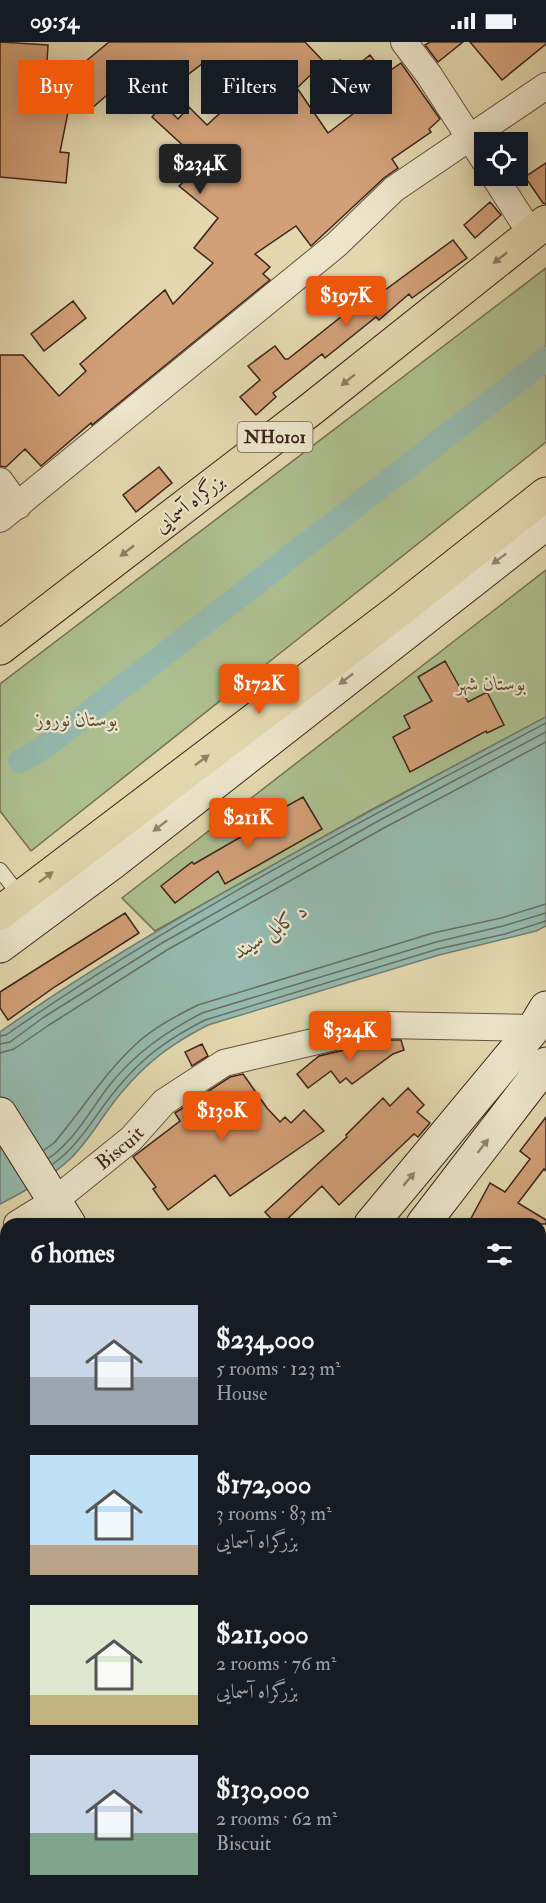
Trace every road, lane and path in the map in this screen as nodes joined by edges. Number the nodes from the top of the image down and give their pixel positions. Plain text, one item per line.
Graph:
1 (404, 42) edge
2 (546, 86) edge
3 (470, 137) junction
4 (474, 144) edge
5 (502, 186) edge
6 (538, 228) edge
7 (0, 481) edge
8 (546, 494) edge
9 (9, 513) edge
10 (546, 523) edge
11 (0, 648) edge
12 (0, 870) edge
13 (10, 905) edge
14 (0, 945) edge
15 (540, 1018) edge
16 (546, 1064) edge
17 (0, 1114) edge
18 (56, 1203) edge
19 (28, 1218) edge
20 (376, 1218) edge
21 (428, 1218) edge

1 - 3 street
2 - 3 street
3 - 4 street
3 - 9 street
5 - 6 street
6 -> 11 highway, بزرگراه آسمایی / NH0101
7 - 9 street
13 -> 8 highway
10 -> 14 main road
12 - 13 lane
15 - 18 street, Biscuit
20 -> 15 main road
21 -> 16 main road
17 - 18 main road
18 - 19 street, Biscuit

